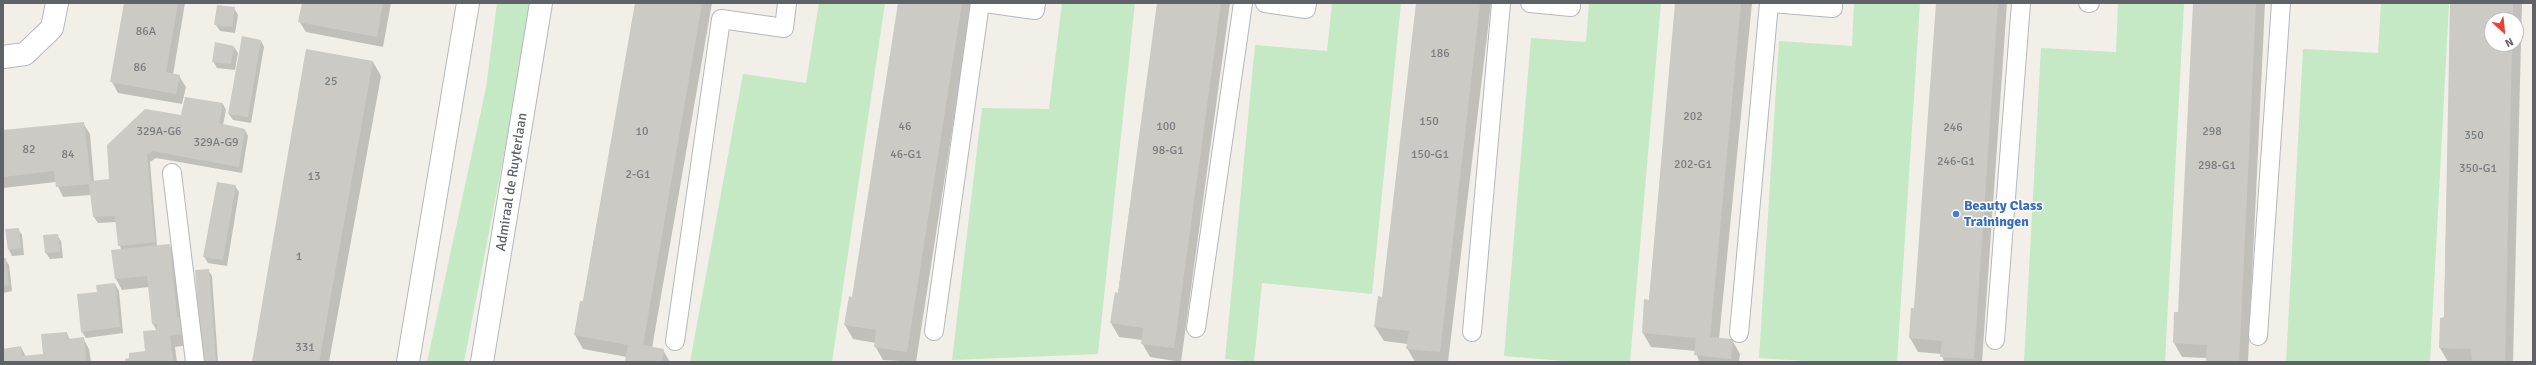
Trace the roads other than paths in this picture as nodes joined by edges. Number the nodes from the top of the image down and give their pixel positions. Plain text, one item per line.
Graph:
1 (57, 3) edge
2 (468, 3) edge
3 (542, 3) edge
4 (787, 3) edge
5 (980, 3) edge
6 (985, 3) edge
7 (1036, 3) edge
8 (1243, 3) edge
9 (1265, 3) edge
10 (1307, 3) edge
11 (1501, 3) edge
12 (1530, 3) edge
13 (1571, 3) edge
14 (1770, 3) edge
15 (1834, 3) edge
16 (2020, 3) edge
17 (2281, 3) edge
18 (3, 57) edge
19 (172, 173) dead end
20 (1196, 328) dead end
21 (934, 331) dead end
22 (1472, 332) dead end
23 (1739, 333) dead end
24 (2258, 336) dead end
25 (675, 340) dead end
26 (1995, 340) dead end
27 (195, 362) edge
28 (408, 362) edge
29 (482, 362) edge

1 - 18 street
2 - 28 street
3 - 29 street, Admiraal de Ruyterlaan
4 - 25 lane
5 - 21 lane
6 - 7 lane
8 - 20 lane
9 - 10 lane
11 - 22 lane
12 - 13 lane
14 - 15 lane
14 - 23 lane
16 - 26 lane
17 - 24 lane
19 - 27 lane

